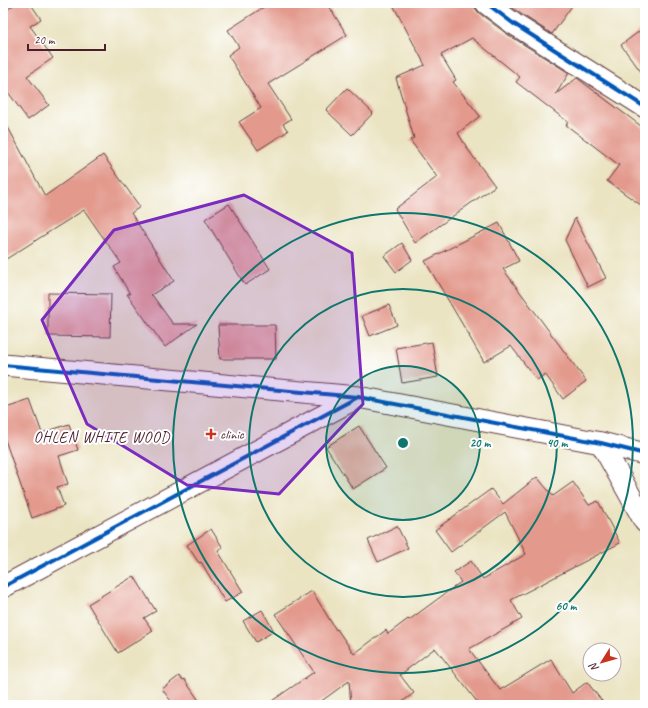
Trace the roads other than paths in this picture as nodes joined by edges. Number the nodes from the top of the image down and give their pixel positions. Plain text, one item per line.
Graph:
1 (486, 3) edge
2 (645, 106) edge
3 (3, 365) edge
4 (358, 397) junction
5 (602, 443) junction
6 (645, 454) edge
7 (645, 522) edge
8 (3, 587) edge

1 - 2 street
3 - 4 street
4 - 5 street
4 - 8 street
5 - 6 street
5 - 7 street

